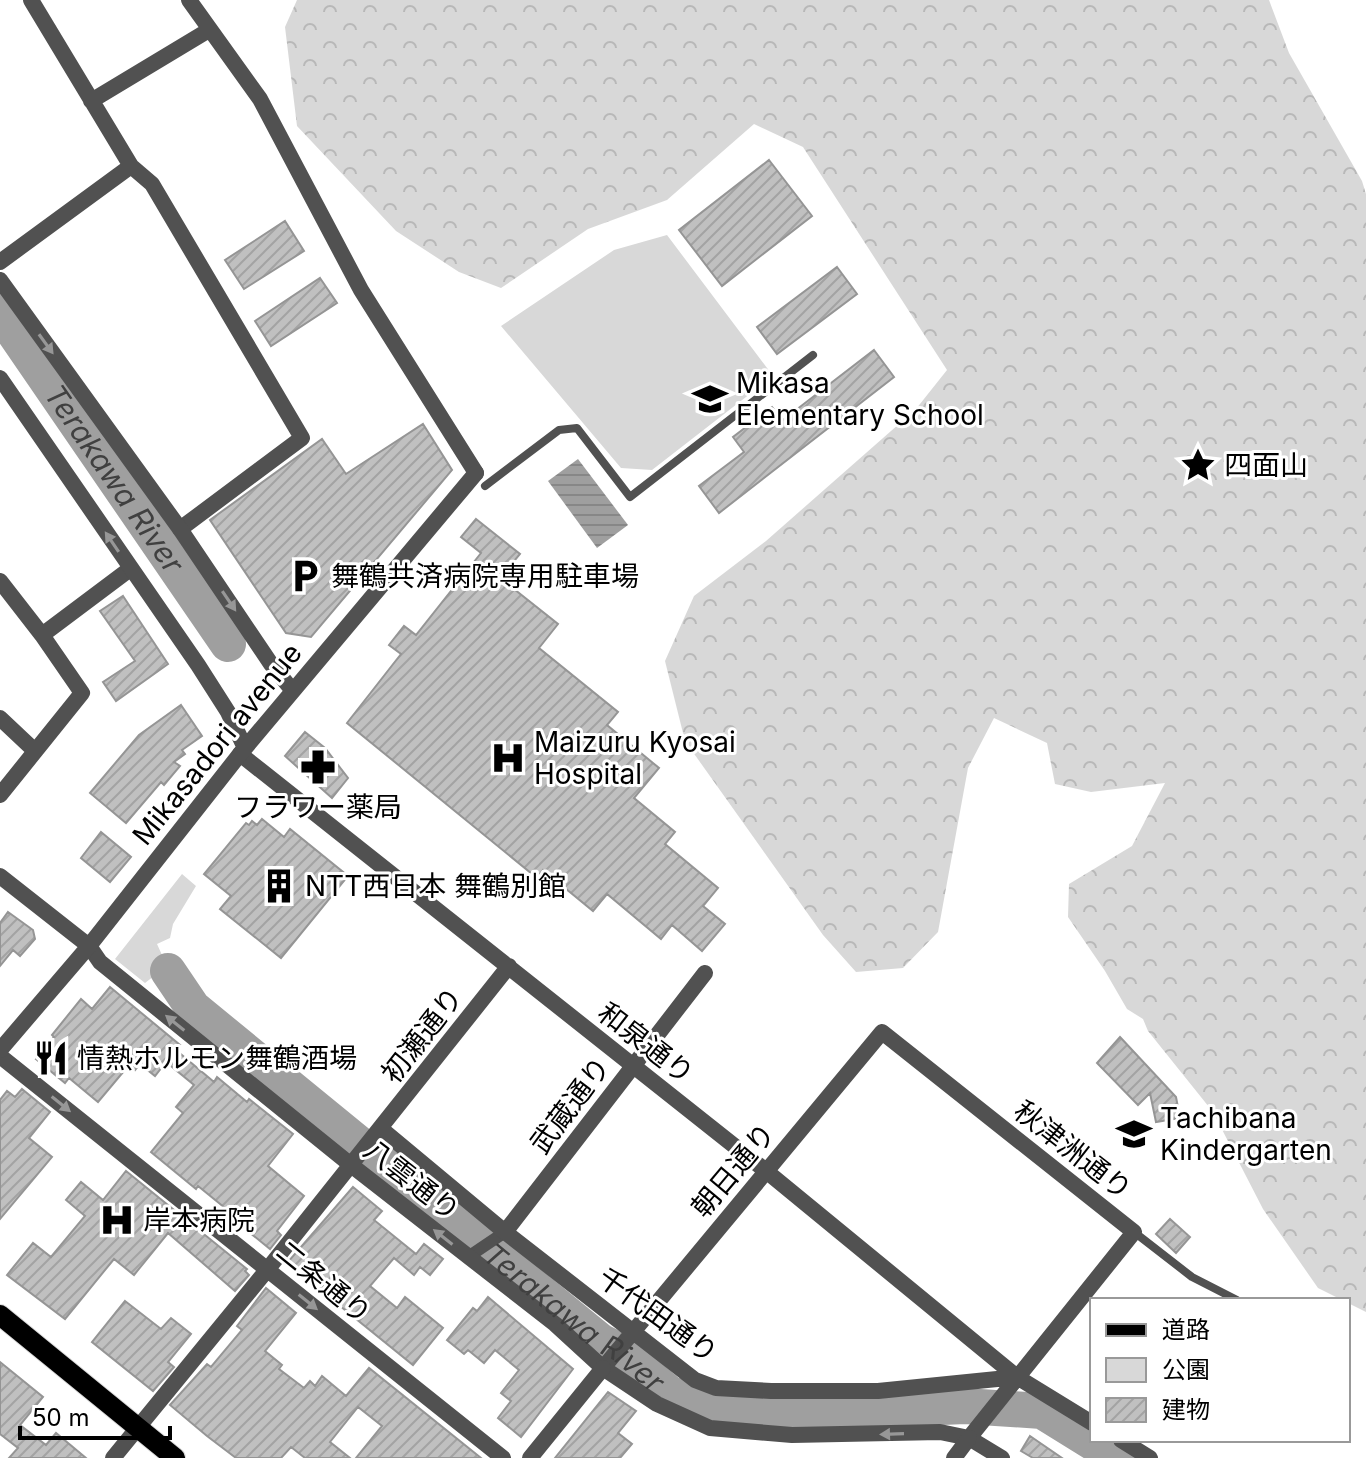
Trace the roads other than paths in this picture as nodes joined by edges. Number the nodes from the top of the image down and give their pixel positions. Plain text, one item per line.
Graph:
1 (31, 0) edge
2 (189, 0) edge
3 (209, 30) junction
4 (91, 101) junction
5 (131, 166) junction
6 (0, 262) edge
7 (0, 280) edge
8 (813, 355) dead end
9 (0, 378) edge
10 (480, 480) junction
11 (180, 529) junction
12 (130, 569) junction
13 (0, 581) edge
14 (42, 635) junction
15 (293, 691) junction
16 (0, 718) edge
17 (35, 751) junction
18 (243, 751) junction
19 (0, 795) edge
20 (0, 876) edge
21 (89, 946) junction
22 (509, 966) junction
23 (705, 973) dead end
24 (882, 1032) joint
25 (0, 1053) edge
26 (633, 1066) junction
27 (378, 1132) junction
28 (354, 1161) junction
29 (766, 1171) junction
30 (1134, 1232) junction
31 (502, 1235) junction
32 (472, 1254) junction
33 (267, 1270) junction
34 (1233, 1298) edge
35 (0, 1315) edge
36 (628, 1337) junction
37 (606, 1365) junction
38 (1017, 1377) junction
39 (1090, 1422) edge
40 (137, 1428) junction
41 (969, 1438) junction
42 (1124, 1442) edge
43 (113, 1458) edge
44 (175, 1458) edge
45 (503, 1458) edge
46 (530, 1458) edge
47 (954, 1458) edge
48 (1002, 1458) edge
49 (1150, 1458) edge

1 - 4 street
2 - 3 street
3 - 4 street
3 - 10 street
4 - 5 street
5 - 6 street
5 - 11 street
7 -> 11 street
8 - 10 lane
12 -> 9 street
10 - 15 street, Mikasadori avenue
11 -> 15 street
12 - 14 street
12 - 18 street
13 - 14 street
14 - 17 street
15 - 18 street, Mikasadori avenue
16 - 17 street
17 - 19 street
18 - 21 street, Mikasadori avenue
18 - 22 street, 和泉通り
20 - 21 street, 八雲通り
21 - 25 street, Mikasadori avenue
28 -> 21 street, 八雲通り
22 - 26 street, 和泉通り
22 - 27 street, 初瀬通り
23 - 26 street, 武蔵通り
24 - 29 street, 朝日通り
24 - 30 street, 秋津洲通り
25 -> 33 street, 二条通り
26 - 29 street, 和泉通り
26 - 31 street, 武蔵通り
27 - 28 street, 初瀬通り
27 - 31 street, 千代田通り
32 -> 28 street, 八雲通り
28 - 33 street, 初瀬通り
29 - 36 street, 朝日通り
29 - 38 street, 和泉通り
30 - 34 lane, 秋津洲通り
30 - 38 street
31 - 32 street
31 - 36 street, 千代田通り
32 - 37 street, 八雲通り
33 - 40 street, 初瀬通り
33 -> 45 street, 二条通り
35 - 40 main road
36 - 37 street, 朝日通り
36 - 38 street, 千代田通り
41 -> 37 street, 八雲通り
37 - 46 street, 朝日通り
38 - 39 street
38 - 41 street
40 - 43 street, 初瀬通り
40 - 44 main road
41 - 47 street
41 - 48 street, 八雲通り
42 - 49 street

